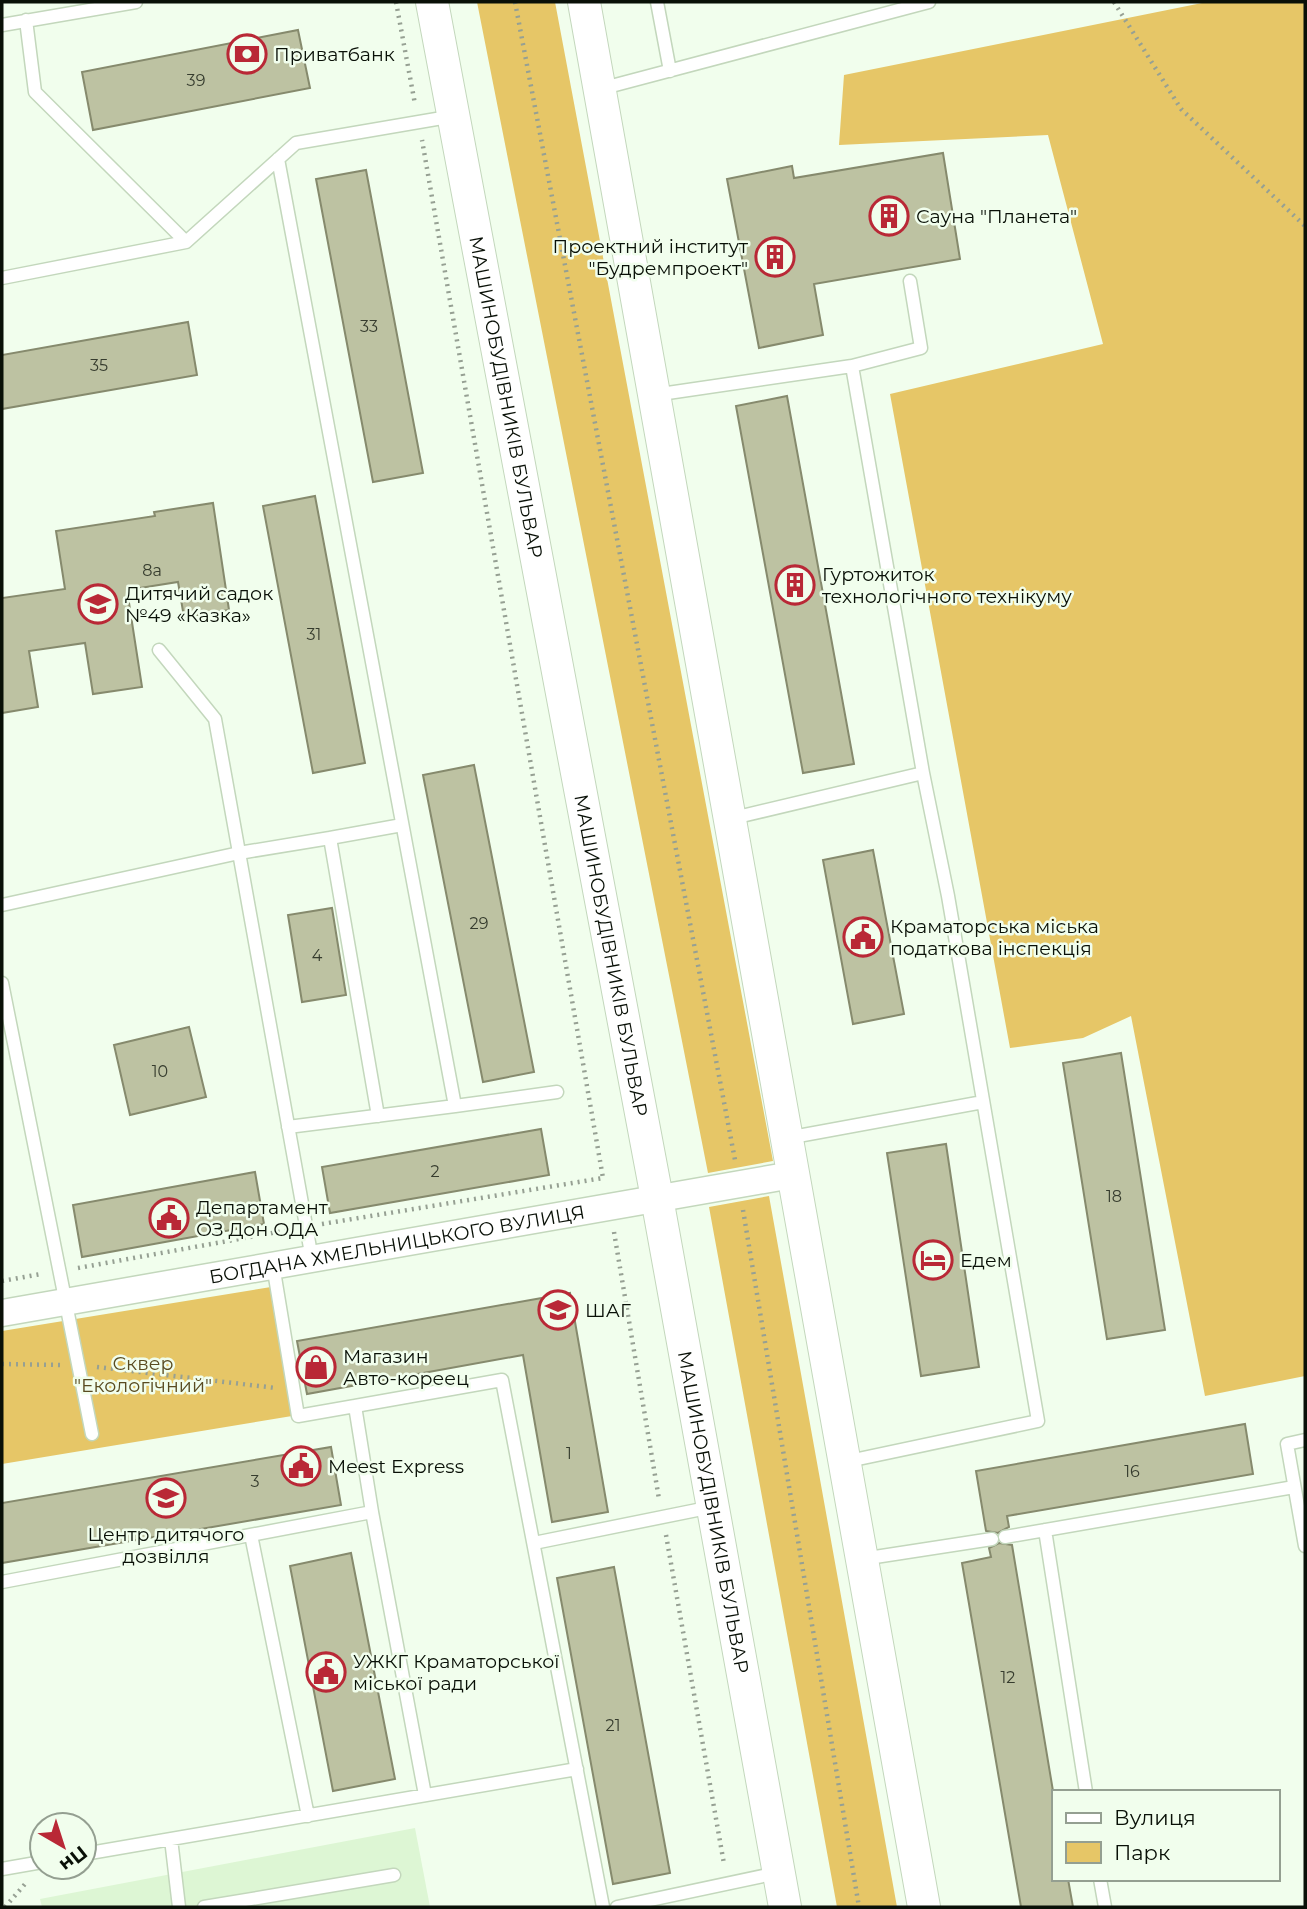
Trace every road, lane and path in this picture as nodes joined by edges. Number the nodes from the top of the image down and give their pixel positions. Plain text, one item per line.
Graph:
1 (136, 2) edge
2 (396, 2) edge
3 (432, 2) edge
4 (515, 2) edge
5 (584, 2) edge
6 (657, 2) edge
7 (929, 2) edge
8 (1114, 2) edge
9 (26, 20) junction
10 (2, 25) edge
11 (670, 71) junction
12 (600, 89) junction
13 (454, 116) junction
14 (419, 122) junction
15 (278, 159) junction
16 (1305, 226) edge
17 (186, 243) junction
18 (2, 278) edge
19 (910, 281) dead end
20 (852, 366) junction
21 (653, 395) junction
22 (159, 650) dead end
23 (923, 773) junction
24 (729, 819) junction
25 (402, 825) junction
26 (330, 838) junction
27 (239, 853) junction
28 (2, 905) edge
29 (2, 983) edge
30 (557, 1092) dead end
31 (983, 1102) junction
32 (455, 1106) junction
33 (378, 1116) junction
34 (288, 1127) junction
35 (786, 1138) junction
36 (792, 1175) junction
37 (739, 1183) junction
38 (657, 1198) junction
39 (307, 1227) junction
40 (613, 1227) dead end
41 (312, 1259) junction
42 (273, 1265) junction
43 (61, 1271) junction
44 (2, 1281) edge
45 (66, 1301) junction
46 (2, 1313) edge
47 (2, 1364) edge
48 (79, 1366) junction
49 (294, 1392) junction
50 (355, 1406) junction
51 (92, 1434) dead end
52 (1305, 1440) edge
53 (844, 1462) junction
54 (1294, 1487) junction
55 (713, 1507) junction
56 (372, 1512) junction
57 (662, 1517) junction
58 (1045, 1530) junction
59 (251, 1535) junction
60 (534, 1543) junction
61 (1305, 1546) edge
62 (862, 1559) junction
63 (2, 1581) edge
64 (577, 1769) junction
65 (1087, 1790) edge
66 (425, 1795) junction
67 (307, 1816) junction
68 (171, 1839) junction
69 (98, 1852) edge
70 (28, 1864) edge
71 (2, 1868) edge
72 (779, 1873) junction
73 (394, 1875) dead end
74 (1100, 1881) edge
75 (728, 1884) junction
76 (179, 1907) edge
77 (204, 1907) edge
78 (603, 1907) edge
79 (617, 1907) edge
80 (785, 1907) edge
81 (859, 1907) edge
82 (924, 1907) edge
83 (1105, 1907) edge

1 - 9 lane
2 - 14 path
3 - 13 street, МАШИНОБУДІВНИКІВ БУЛЬВАР
4 - 37 path
5 - 12 street
6 - 11 lane
7 - 11 lane
8 - 16 path
9 - 10 lane
9 - 17 lane
11 - 12 lane
12 - 21 street
13 - 14 lane
13 - 38 street, МАШИНОБУДІВНИКІВ БУЛЬВАР
14 - 15 lane
14 - 39 path
15 - 17 lane
15 - 25 lane
17 - 18 lane
19 - 20 lane
20 - 21 lane
20 - 23 lane
21 - 24 street
22 - 27 lane
23 - 24 lane
23 - 31 lane
24 - 35 street
25 - 26 lane
25 - 32 lane
26 - 27 lane
26 - 33 lane
27 - 28 lane
27 - 34 lane
29 - 43 lane
30 - 32 lane
31 - 35 lane
31 - 53 lane
32 - 33 lane
33 - 34 lane
34 - 39 lane
35 - 36 street
36 - 37 street, БОГДАНА ХМЕЛЬНИЦЬКОГО ВУЛИЦЯ
36 - 53 street
37 - 38 street, БОГДАНА ХМЕЛЬНИЦЬКОГО ВУЛИЦЯ
37 - 81 path
38 - 41 street, БОГДАНА ХМЕЛЬНИЦЬКОГО ВУЛИЦЯ
38 - 55 street, МАШИНОБУДІВНИКІВ БУЛЬВАР
39 - 41 lane
39 - 43 path
40 - 57 path
41 - 42 street, БОГДАНА ХМЕЛЬНИЦЬКОГО ВУЛИЦЯ
42 - 45 street, БОГДАНА ХМЕЛЬНИЦЬКОГО ВУЛИЦЯ
42 - 49 lane
43 - 44 path
43 - 45 lane
45 - 46 street, БОГДАНА ХМЕЛЬНИЦЬКОГО ВУЛИЦЯ
45 - 48 lane
47 - 48 path
48 - 49 path
48 - 51 lane
49 - 50 lane
50 - 56 lane
50 - 60 lane
52 - 54 lane
53 - 62 street
54 - 58 lane
54 - 61 lane
55 - 57 lane
55 - 72 street, МАШИНОБУДІВНИКІВ БУЛЬВАР
56 - 59 lane
56 - 66 lane
57 - 60 lane
57 - 75 path
58 - 62 lane
58 - 65 lane
59 - 63 lane
59 - 67 lane
60 - 64 lane
62 - 82 street
64 - 66 lane
64 - 78 lane
66 - 67 lane
67 - 68 lane
68 - 69 lane
68 - 76 lane
70 - 71 lane
72 - 75 lane
72 - 80 street, МАШИНОБУДІВНИКІВ БУЛЬВАР
73 - 77 lane
74 - 83 lane
75 - 79 lane

